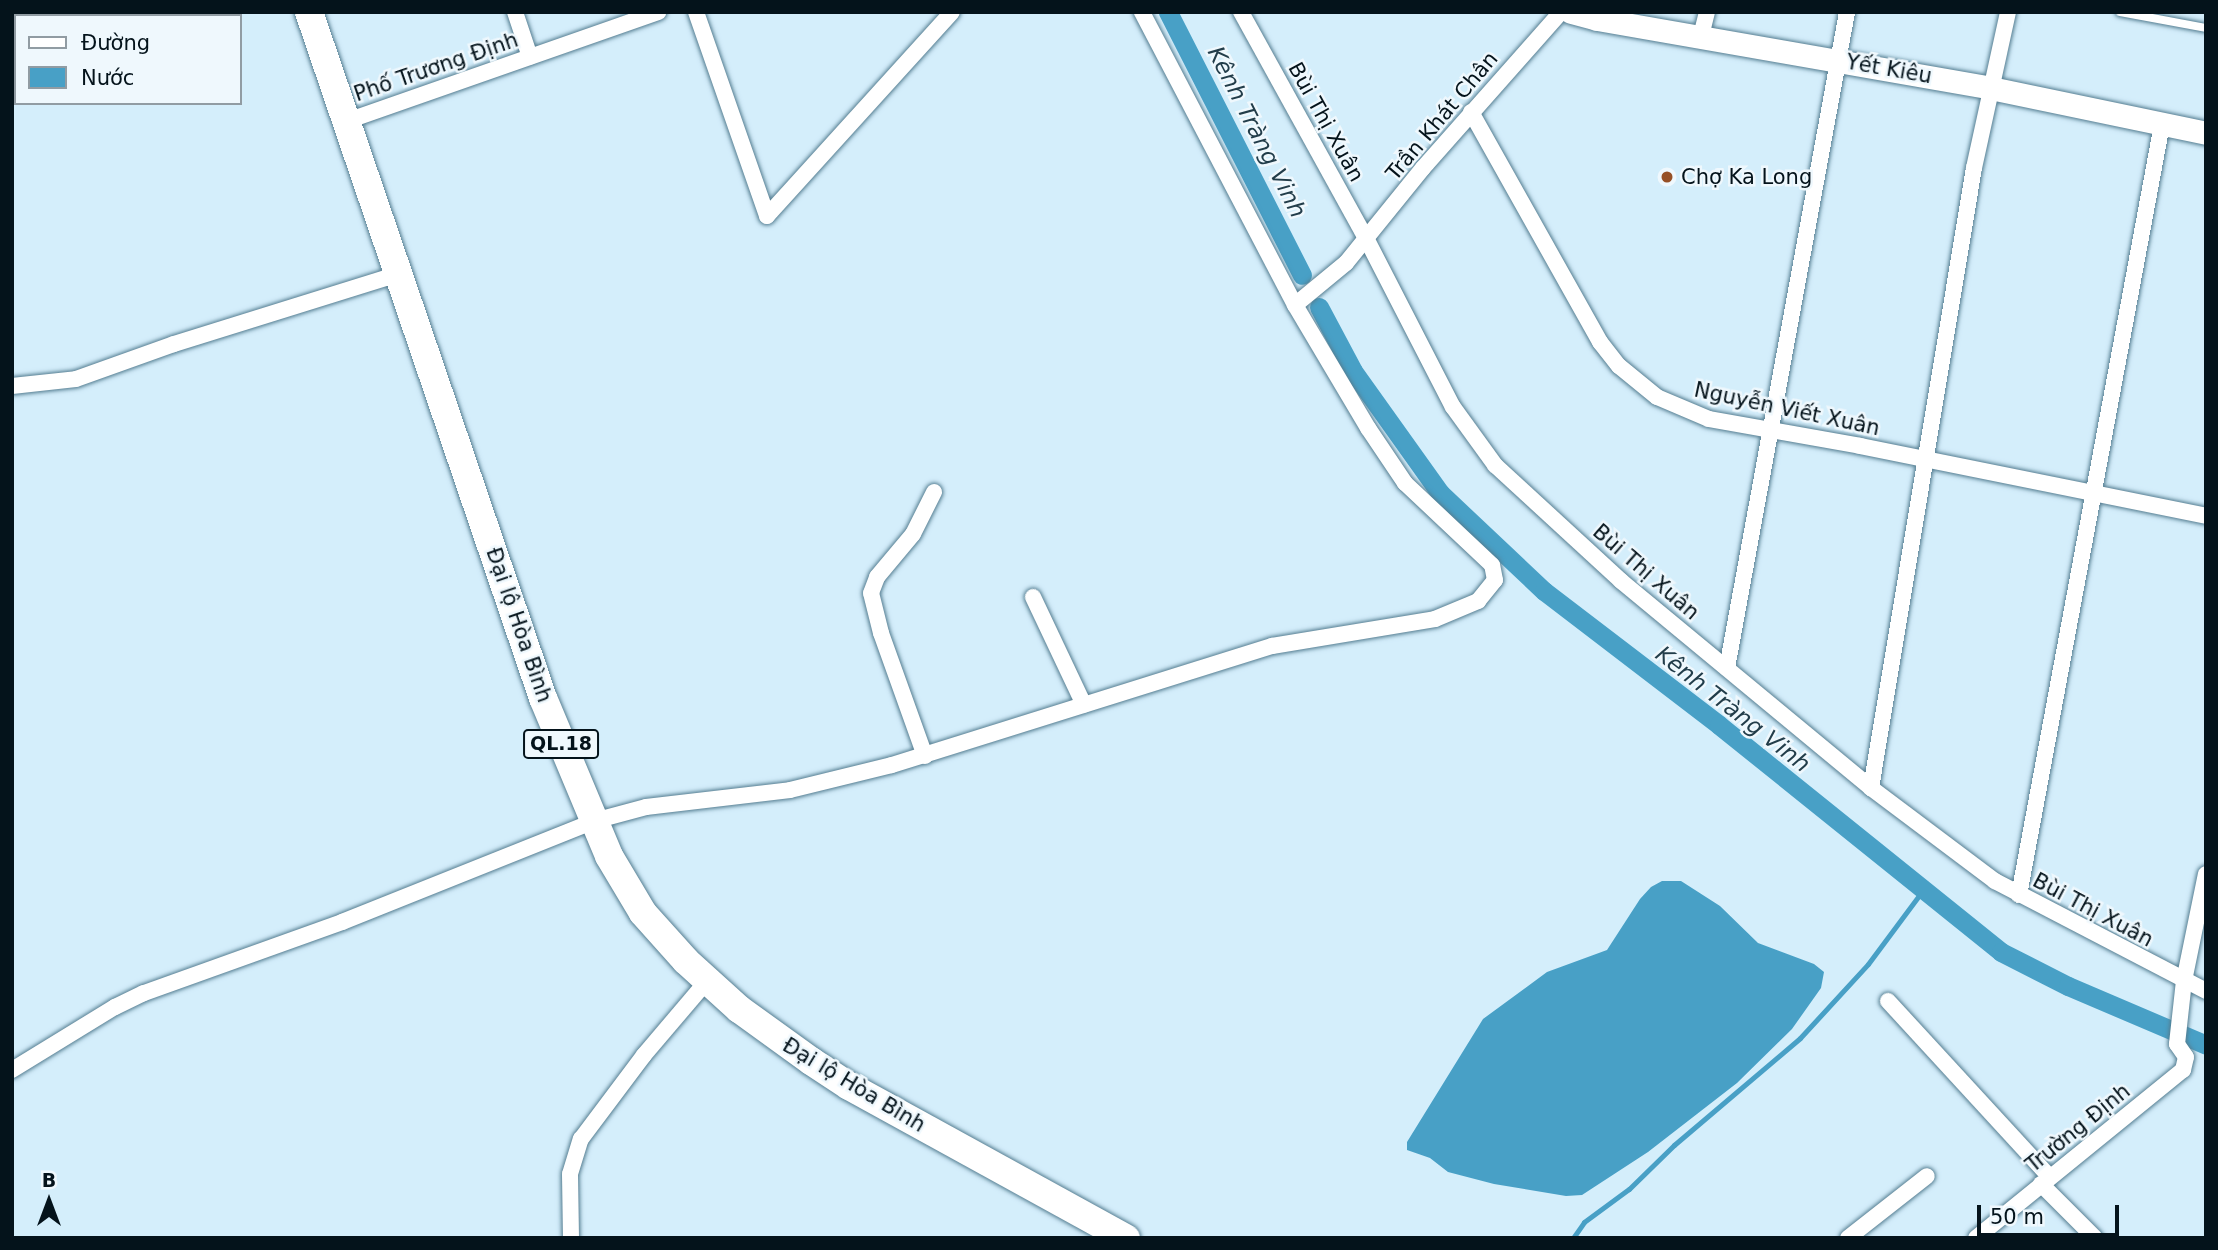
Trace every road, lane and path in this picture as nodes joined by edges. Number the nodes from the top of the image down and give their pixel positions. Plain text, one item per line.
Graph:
1 (309, 12) edge
2 (514, 12) edge
3 (659, 12) edge
4 (696, 12) edge
5 (952, 12) edge
6 (1142, 12) edge
7 (1241, 12) edge
8 (1561, 12) edge
9 (1571, 12) edge
10 (1707, 12) edge
11 (1847, 12) edge
12 (2008, 12) edge
13 (2119, 12) edge
14 (2206, 28) edge
15 (1701, 36) junction
16 (530, 57) junction
17 (1839, 60) junction
18 (1991, 88) junction
19 (1471, 112) junction
20 (346, 121) junction
21 (2162, 124) junction
22 (2206, 133) edge
23 (1367, 240) junction
24 (399, 274) junction
25 (1295, 305) junction
26 (12, 386) edge
27 (1769, 430) junction
28 (1927, 460) junction
29 (934, 492) dead end
30 (2092, 493) junction
31 (2206, 516) edge
32 (1033, 597) dead end
33 (1727, 668) junction
34 (1084, 705) junction
35 (925, 755) junction
36 (1871, 788) junction
37 (594, 821) junction
38 (2206, 874) edge
39 (2019, 895) junction
40 (707, 981) junction
41 (2184, 981) junction
42 (2206, 991) edge
43 (1888, 1001) dead end
44 (13, 1068) edge
45 (1927, 1176) dead end
46 (2046, 1181) junction
47 (571, 1238) edge
48 (1126, 1238) edge
49 (1848, 1238) edge
50 (1976, 1238) edge
51 (2095, 1238) edge

1 - 20 highway, Đại lộ Hòa Bình / QL.18
2 - 16 street
3 - 16 street, Phố Trương Định
4 - 5 street
6 - 25 street
7 - 23 street, Bùi Thị Xuân
8 - 19 street, Trần Khát Chân
9 - 15 street, Yết Kiêu
10 - 15 street
11 - 17 street
12 - 18 street
13 - 14 lane
15 - 17 street, Yết Kiêu
16 - 20 street, Phố Trương Định
17 - 18 street, Yết Kiêu
17 - 27 street
18 - 21 street, Yết Kiêu
18 - 28 street
19 - 23 street, Trần Khát Chân
19 - 27 street, Nguyễn Viết Xuân
20 - 24 highway, Đại lộ Hòa Bình / QL.18
21 - 22 street, Yết Kiêu
21 - 30 street
23 - 25 street, Trần Khát Chân
23 - 33 street, Bùi Thị Xuân
24 - 26 street
24 - 37 highway, Đại lộ Hòa Bình / QL.18
25 - 34 street
27 - 28 street, Nguyễn Viết Xuân
27 - 33 street
28 - 30 street, Nguyễn Viết Xuân
28 - 36 street
29 - 35 street
30 - 31 street, Nguyễn Viết Xuân
30 - 39 street
32 - 34 street
33 - 36 street, Bùi Thị Xuân
34 - 35 street
35 - 37 street
36 - 39 street, Bùi Thị Xuân
37 - 40 highway, Đại lộ Hòa Bình / QL.18
37 - 44 street
38 - 41 street, Trường Định
39 - 41 street, Bùi Thị Xuân
40 - 47 street
40 - 48 highway, Đại lộ Hòa Bình / QL.18
41 - 42 street, Bùi Thị Xuân
41 - 46 street, Trường Định
43 - 46 street
45 - 49 street
46 - 50 street, Trường Định
46 - 51 street

